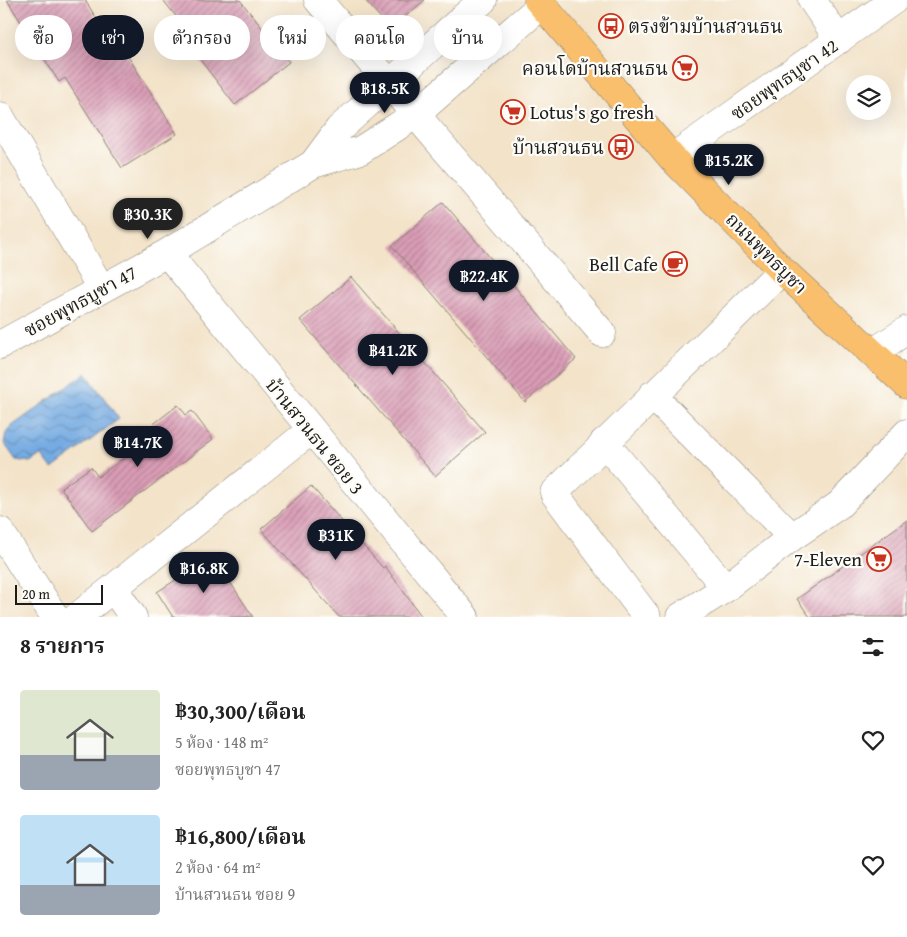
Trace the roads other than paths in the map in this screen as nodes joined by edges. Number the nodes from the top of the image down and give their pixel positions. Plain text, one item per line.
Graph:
1 (318, 0) edge
2 (483, 0) edge
3 (812, 0) edge
4 (894, 0) edge
5 (540, 2) edge
6 (839, 40) junction
7 (387, 84) junction
8 (415, 115) junction
9 (0, 116) edge
10 (672, 158) junction
11 (313, 164) junction
12 (167, 254) junction
13 (782, 270) junction
14 (101, 288) junction
15 (907, 330) edge
16 (602, 333) dead end
17 (0, 345) edge
18 (872, 353) junction
19 (907, 385) edge
20 (652, 395) junction
21 (310, 431) junction
22 (907, 433) edge
23 (604, 442) junction
24 (0, 530) edge
25 (792, 537) junction
26 (726, 588) junction
27 (114, 589) junction
28 (55, 617) edge
29 (77, 617) edge
30 (133, 617) edge
31 (464, 617) edge
32 (647, 617) edge
33 (680, 617) edge

1 - 7 street
2 - 7 street, ซอยพุทธบูชา 47
3 - 6 street
4 - 6 street, ซอยพุทธบูชา 42
5 - 8 street, ซอยพุทธบูชา 47
5 - 10 main road, ถนนพุทธบูชา
6 - 10 street, ซอยพุทธบูชา 42
7 - 8 street
7 - 11 street, ซอยพุทธบูชา 47
8 - 11 street, ซอยพุทธบูชา 47
8 - 16 street
9 - 14 street
10 - 13 main road, ถนนพุทธบูชา
11 - 12 street, ซอยพุทธบูชา 47
12 - 14 street, ซอยพุทธบูชา 47
12 - 21 street, บ้านสวนธน ซอย 3
13 - 18 main road, ถนนพุทธบูชา
13 - 20 street
14 - 17 street, ซอยพุทธบูชา 47
15 - 18 street
18 - 19 main road, ถนนพุทธบูชา
20 - 23 street
20 - 25 street
21 - 27 street
21 - 31 street, บ้านสวนธน ซอย 3
22 - 25 street
23 - 26 street
23 - 32 street
24 - 28 street
25 - 26 street
26 - 33 street
27 - 29 street
27 - 30 street

